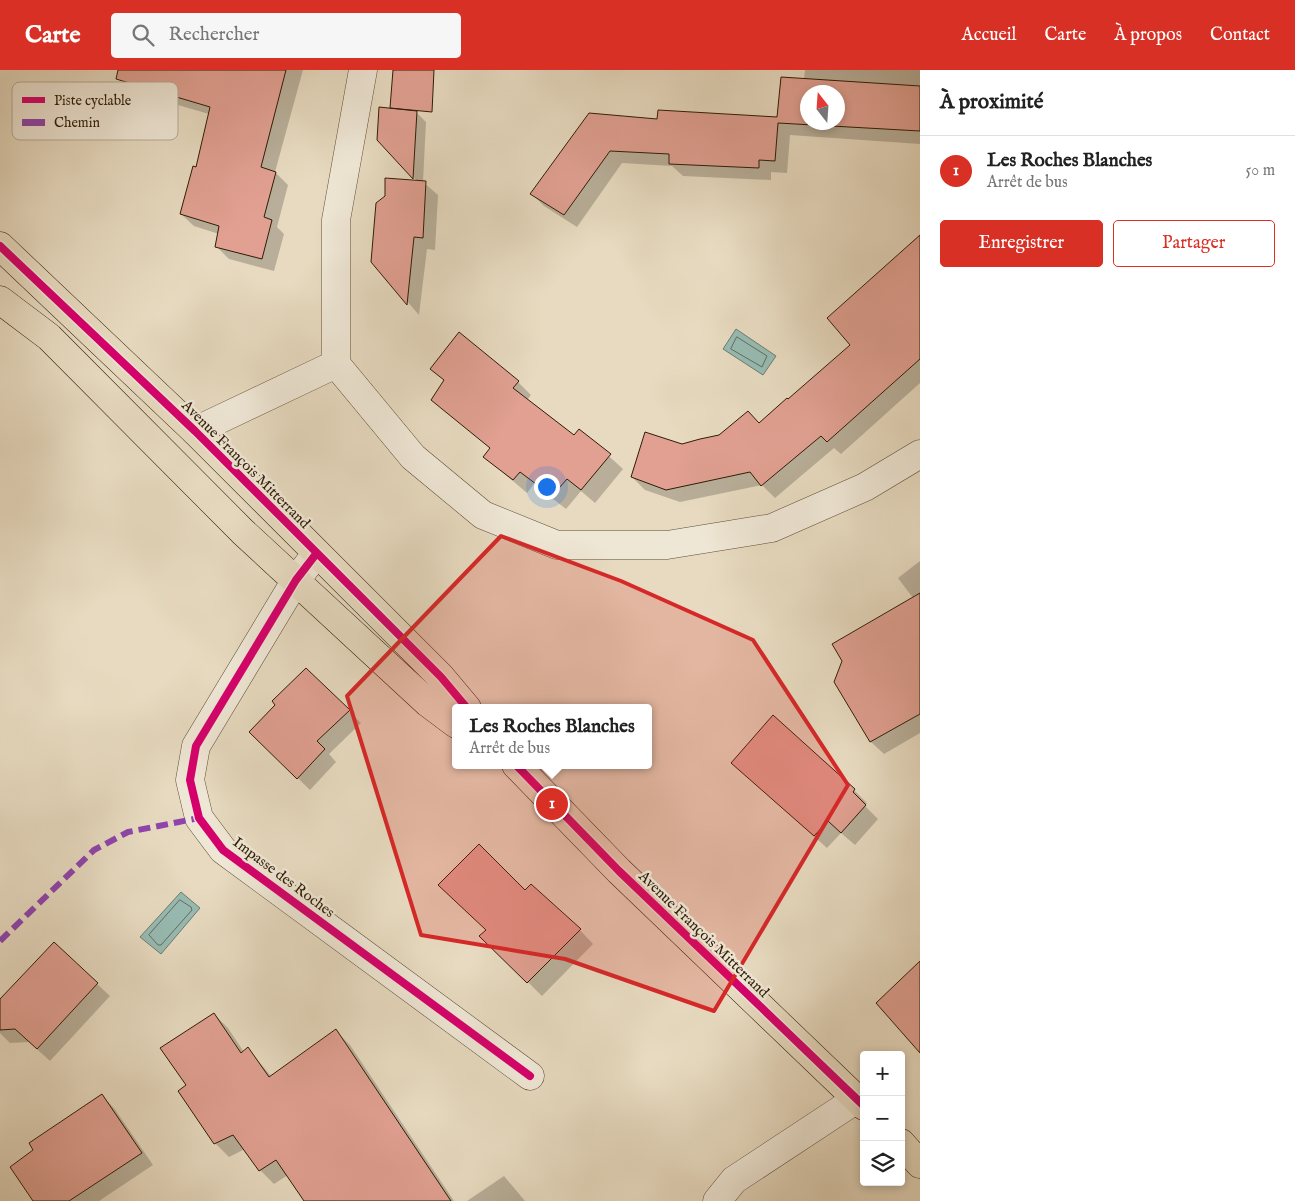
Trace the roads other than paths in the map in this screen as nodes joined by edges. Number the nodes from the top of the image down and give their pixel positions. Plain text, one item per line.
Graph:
1 (363, 70) edge
2 (0, 246) edge
3 (0, 300) edge
4 (336, 364) junction
5 (195, 431) junction
6 (920, 454) edge
7 (316, 554) junction
8 (296, 580) junction
9 (464, 704) edge
10 (452, 721) edge
11 (518, 770) edge
12 (530, 1076) dead end
13 (860, 1102) edge
14 (905, 1148) edge
15 (920, 1164) edge
16 (718, 1201) edge

1 - 4 street
2 - 5 main road, Avenue François Mitterrand
3 - 8 main road
4 - 5 street
4 - 6 street
5 - 7 main road, Avenue François Mitterrand
7 - 8 street, Impasse des Roches
7 - 9 main road, Avenue François Mitterrand
8 - 10 main road
8 - 12 street, Impasse des Roches
11 - 13 main road, Avenue François Mitterrand
13 - 16 street
14 - 15 main road

